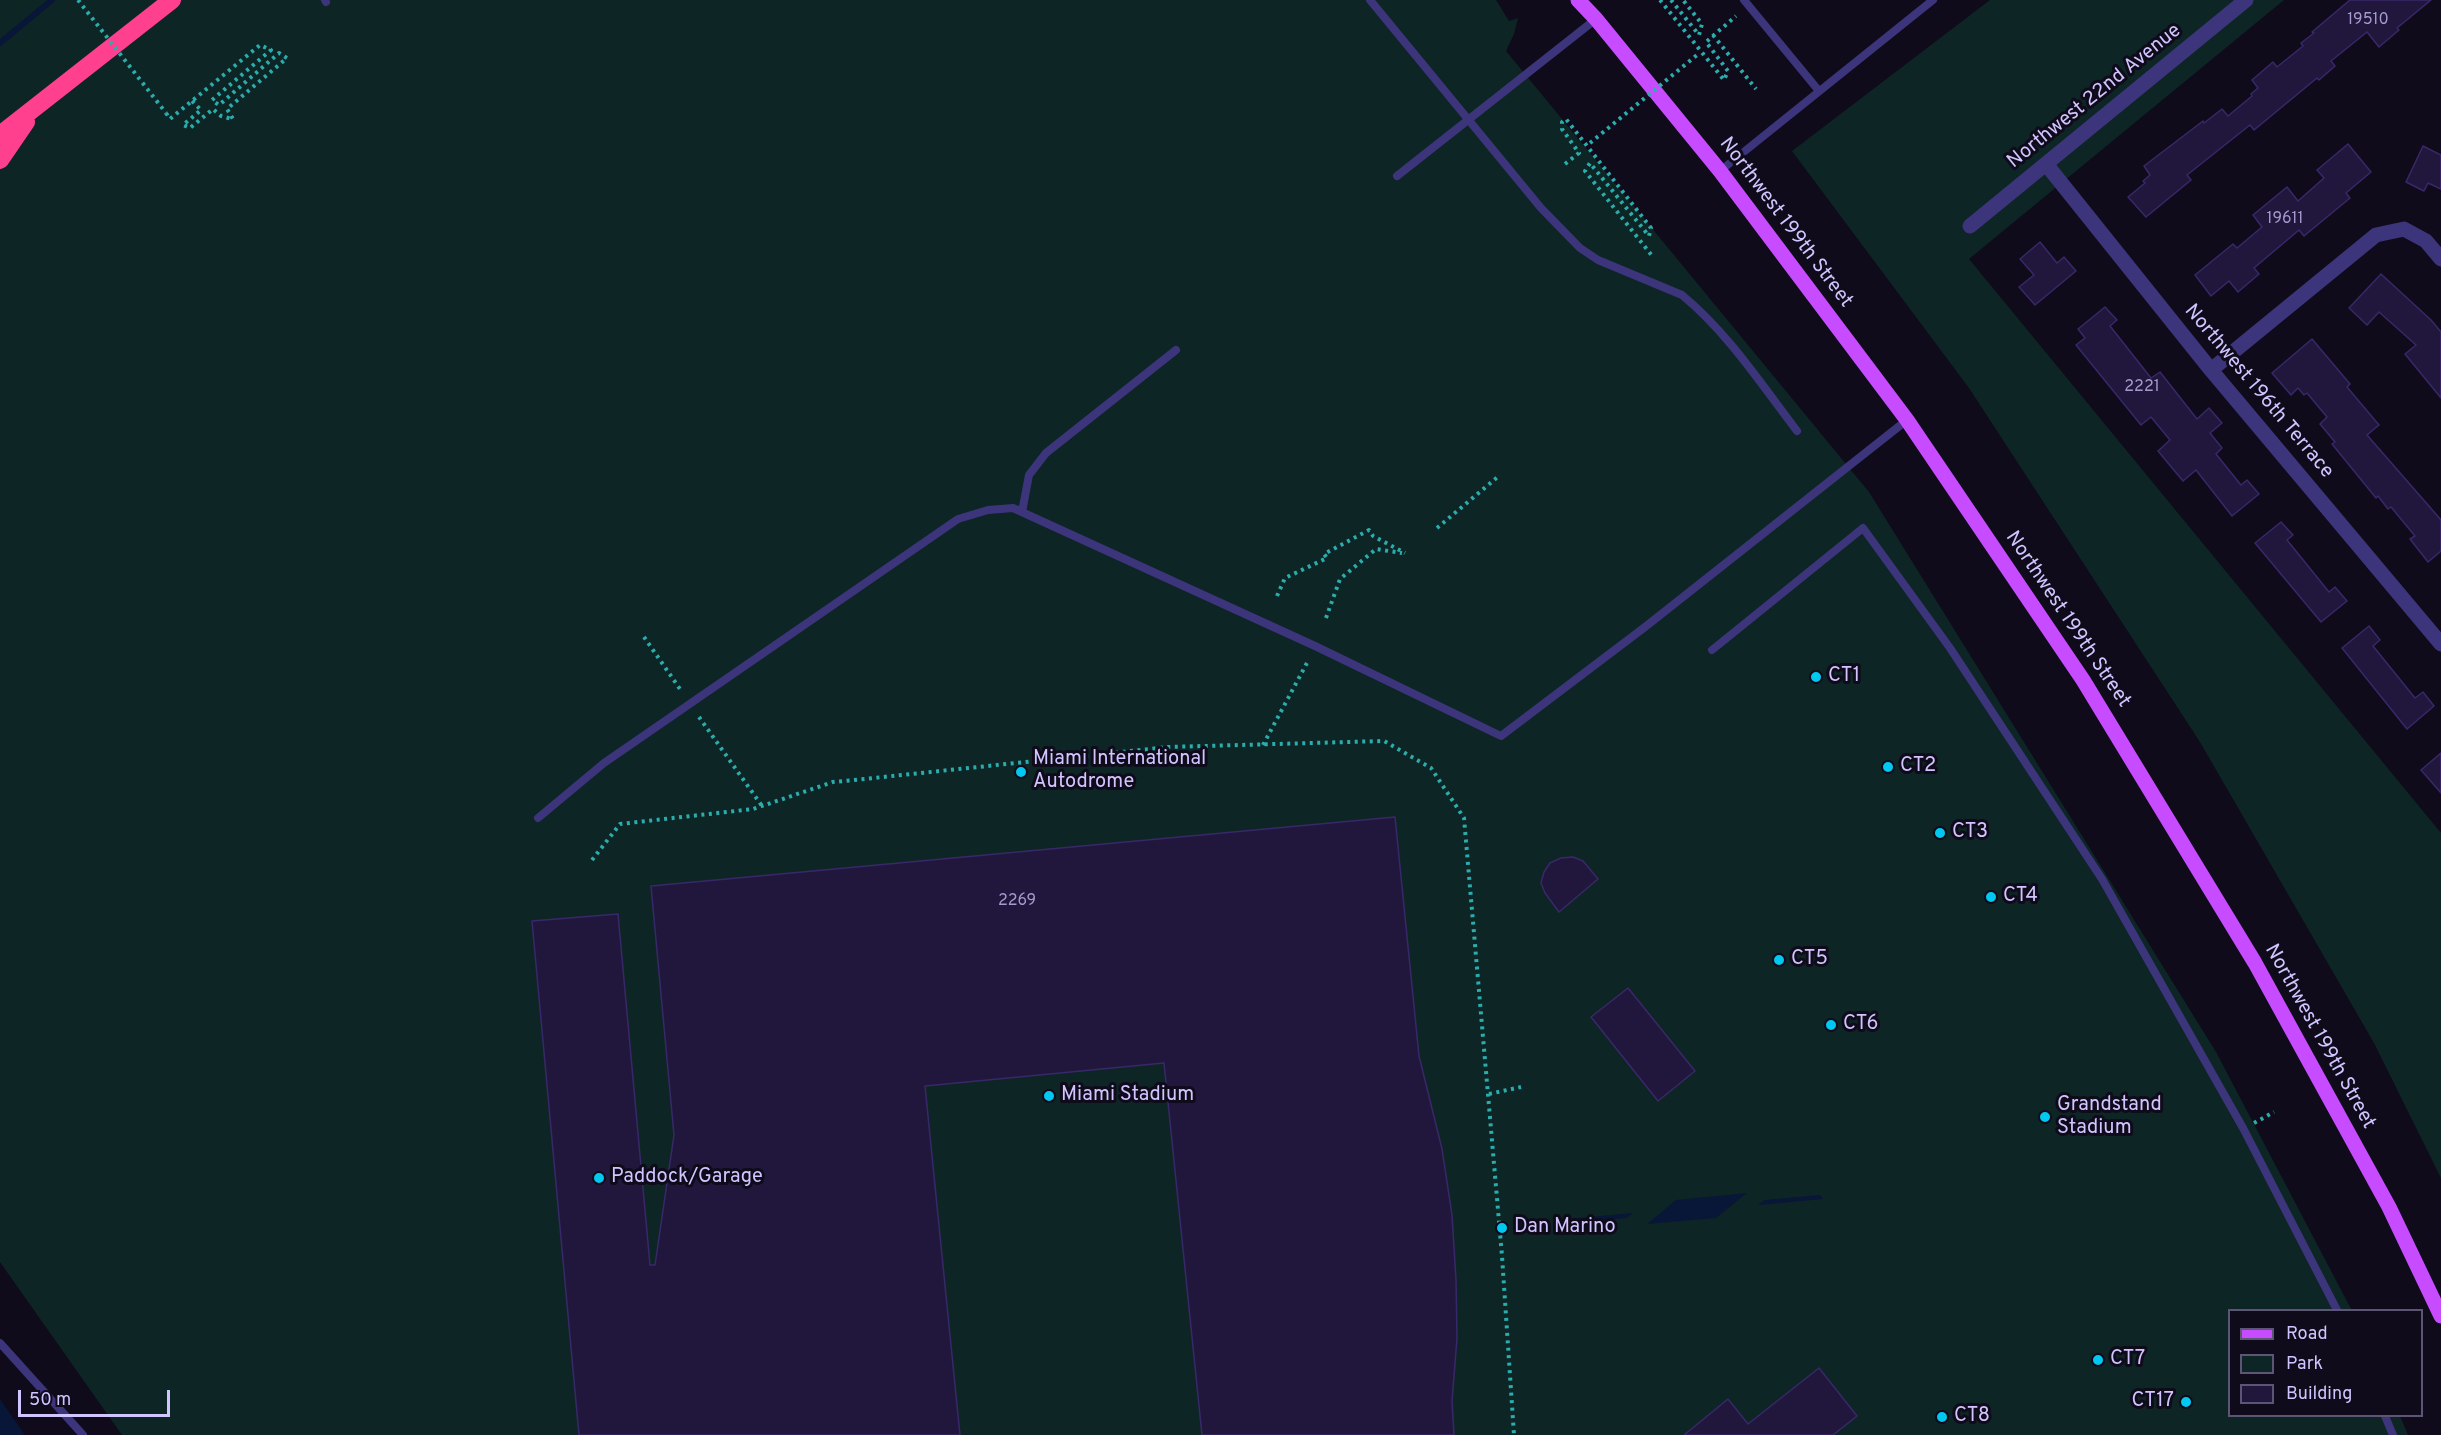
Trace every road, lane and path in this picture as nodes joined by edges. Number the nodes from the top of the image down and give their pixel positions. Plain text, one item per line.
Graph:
1 (78, 0) edge
2 (172, 0) edge
3 (1370, 0) edge
4 (1578, 0) edge
5 (1660, 0) edge
6 (1671, 0) edge
7 (1683, 0) edge
8 (1746, 0) edge
9 (1933, 0) edge
10 (2246, 0) edge
11 (1736, 16) dead end
12 (1596, 19) junction
13 (1713, 35) junction
14 (1699, 54) junction
15 (1756, 89) dead end
16 (1819, 91) junction
17 (192, 101) junction
18 (35, 109) junction
19 (1470, 119) junction
20 (0, 135) edge
21 (1588, 145) junction
22 (0, 160) edge
23 (1565, 164) dead end
24 (2046, 164) junction
25 (1720, 171) junction
26 (1397, 176) dead end
27 (1970, 226) dead end
28 (1653, 257) dead end
29 (2441, 259) edge
30 (1176, 350) dead end
31 (2211, 370) junction
32 (1907, 420) junction
33 (1797, 431) dead end
34 (1500, 475) dead end
35 (1022, 512) junction
36 (1437, 528) dead end
37 (1277, 596) dead end
38 (1326, 618) dead end
39 (644, 637) dead end
40 (2441, 644) edge
41 (1712, 650) dead end
42 (1308, 661) dead end
43 (680, 689) dead end
44 (699, 717) dead end
45 (1263, 745) junction
46 (762, 806) junction
47 (538, 818) dead end
48 (592, 860) dead end
49 (1521, 1087) dead end
50 (1489, 1094) junction
51 (2274, 1112) dead end
52 (2243, 1128) junction
53 (2336, 1309) edge
54 (2441, 1316) edge
55 (0, 1343) edge
56 (2385, 1417) edge
57 (83, 1435) edge
58 (1514, 1435) edge
59 (2393, 1435) edge

1 - 17 path, bridge
2 - 18 highway
3 - 19 lane
4 - 12 main road, Northwest 199th Street
5 - 14 path
6 - 7 path
8 - 16 lane
9 - 16 lane
10 - 24 street, Northwest 22nd Avenue
11 - 13 path
12 - 19 lane
12 - 25 main road, Northwest 199th Street
13 - 14 path
13 - 15 path
14 - 21 path, bridge
16 - 25 lane
17 - 17 path
18 - 20 highway
18 - 22 highway
19 - 26 lane
19 - 33 lane
21 - 23 path
21 - 28 path
24 - 27 street, Northwest 22nd Avenue
24 - 31 street, Northwest 196th Terrace
25 - 32 main road, Northwest 199th Street
29 - 31 street
30 - 35 lane
31 - 40 street, Northwest 196th Terrace
32 - 35 lane
32 - 54 main road, Northwest 199th Street
34 - 36 path
35 - 47 lane
37 - 38 path
39 - 43 path
41 - 52 lane
42 - 45 path
44 - 46 path
45 - 46 path
45 - 50 path
46 - 48 path
49 - 50 path
50 - 58 path
51 - 52 path
52 - 53 lane
55 - 57 lane
56 - 59 lane

